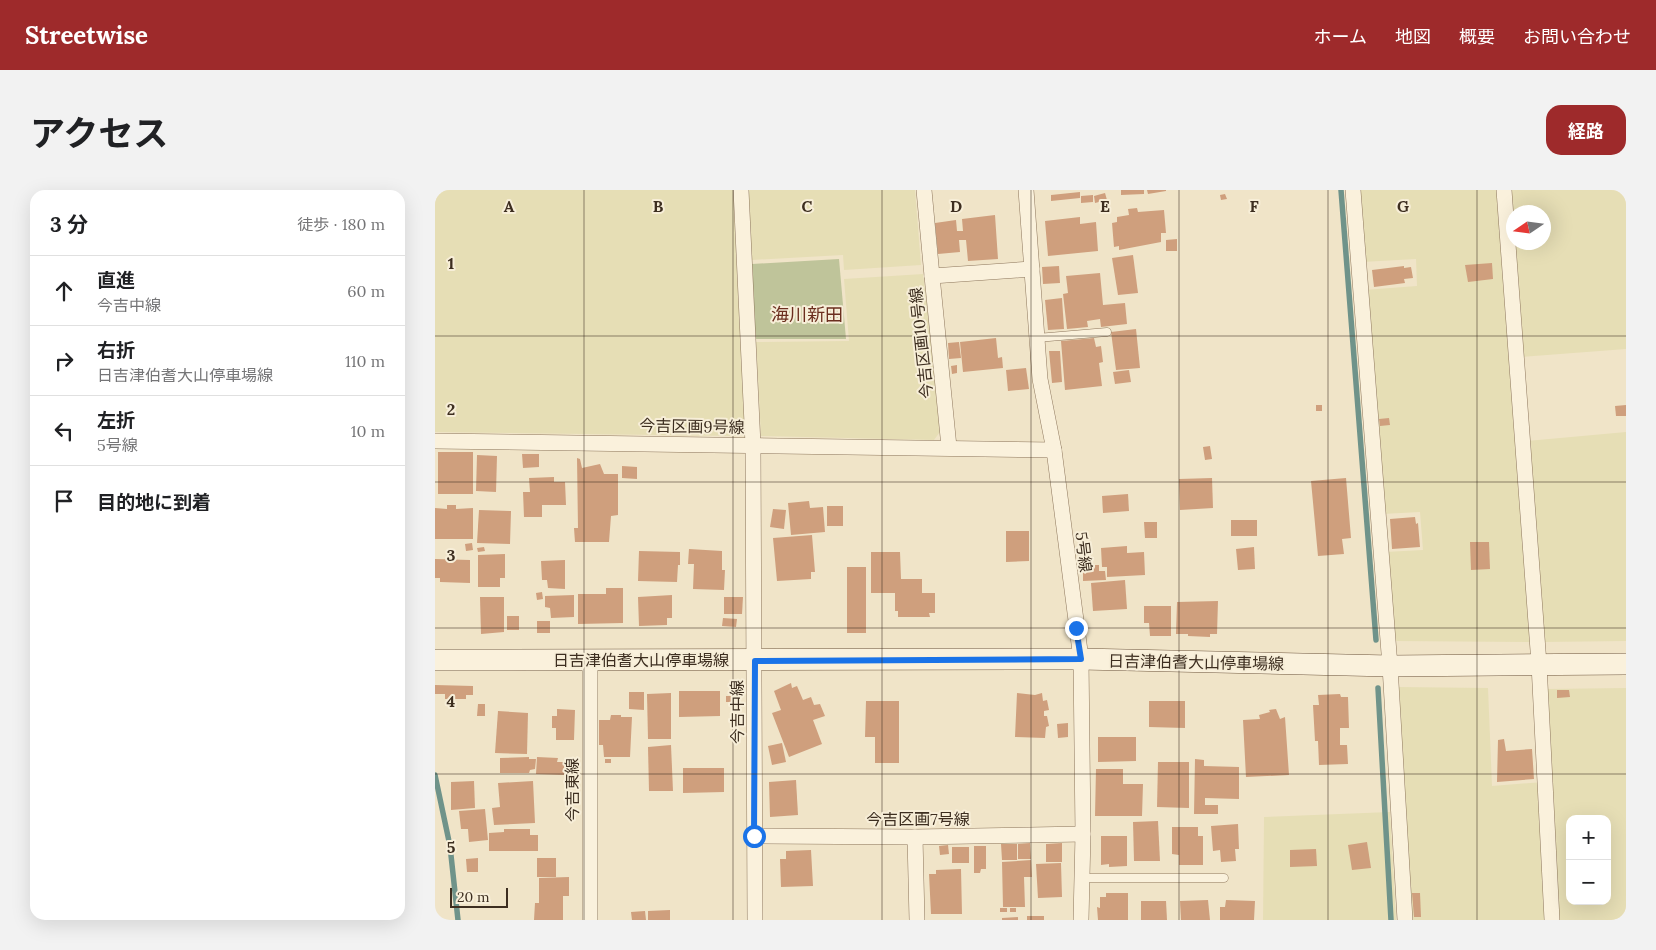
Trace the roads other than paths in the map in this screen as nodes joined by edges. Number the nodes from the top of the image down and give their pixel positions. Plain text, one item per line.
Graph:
1 (741, 190) edge
2 (923, 190) edge
3 (1026, 190) edge
4 (1353, 190) edge
5 (1504, 190) edge
6 (1031, 269) junction
7 (932, 276) junction
8 (1107, 332) dead end
9 (1037, 338) junction
10 (435, 440) edge
11 (753, 444) junction
12 (949, 447) junction
13 (1054, 450) junction
14 (1081, 659) junction
15 (435, 660) edge
16 (589, 660) junction
17 (755, 661) junction
18 (1539, 664) junction
19 (1626, 664) edge
20 (1390, 666) junction
21 (1083, 834) junction
22 (754, 836) junction
23 (915, 837) junction
24 (1082, 878) junction
25 (1224, 878) dead end
26 (590, 920) edge
27 (755, 920) edge
28 (917, 920) edge
29 (1081, 920) edge
30 (1405, 920) edge
31 (1552, 920) edge

1 - 11 street, 今吉中線
2 - 7 street
3 - 6 street, 5号線
4 - 20 street
5 - 18 street
6 - 7 street, 今吉区画10号線
6 - 9 street, 5号線
7 - 12 street, 今吉区画10号線
8 - 9 lane
9 - 13 street, 5号線
10 - 11 street, 今吉区画9号線
11 - 12 street, 今吉区画9号線
11 - 17 street, 今吉中線
12 - 13 street, 今吉区画9号線
13 - 14 street, 5号線
14 - 17 main road, 日吉津伯耆大山停車場線
14 - 20 main road, 日吉津伯耆大山停車場線
14 - 21 street, 5号線
15 - 16 main road, 日吉津伯耆大山停車場線
16 - 17 main road, 日吉津伯耆大山停車場線
16 - 26 street, 今吉東線
17 - 22 street, 今吉中線
18 - 19 main road, 日吉津伯耆大山停車場線
18 - 20 main road, 日吉津伯耆大山停車場線
18 - 31 street
20 - 30 street
21 - 23 street, 今吉区画7号線
21 - 24 street, 5号線
22 - 23 street, 今吉区画7号線
22 - 27 street, 今吉中線
23 - 28 street
24 - 25 lane
24 - 29 street, 5号線

